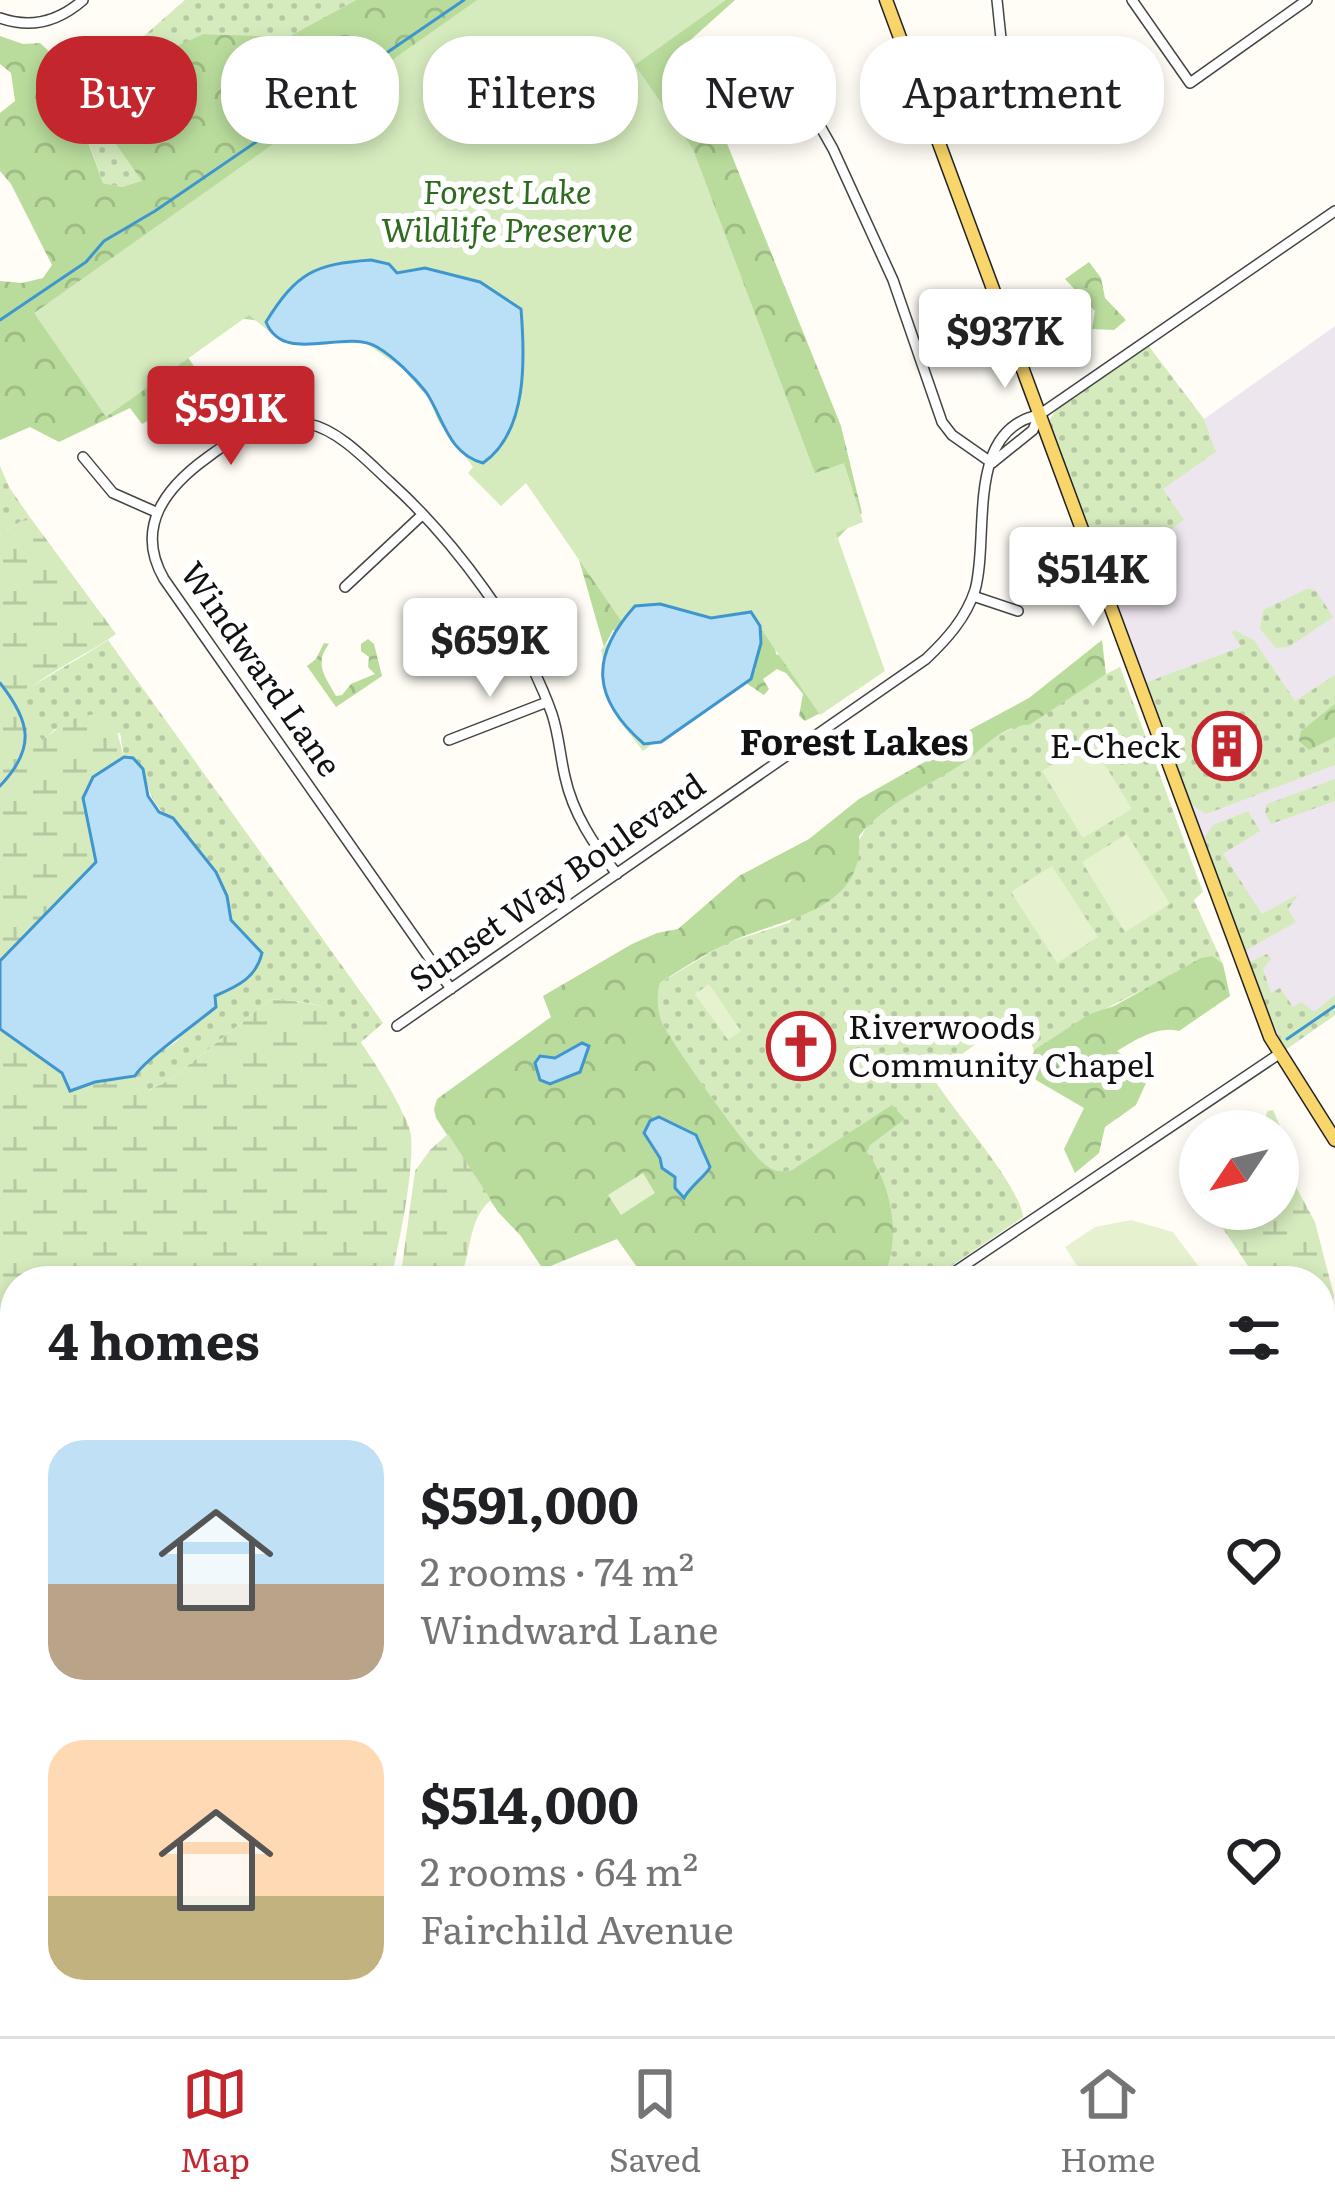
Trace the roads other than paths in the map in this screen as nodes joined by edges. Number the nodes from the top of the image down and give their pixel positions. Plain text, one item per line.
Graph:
1 (83, 0) edge
2 (886, 0) edge
3 (997, 0) edge
4 (1132, 0) edge
5 (1307, 0) edge
6 (0, 18) edge
7 (1000, 36) edge
8 (830, 144) edge
9 (1335, 211) edge
10 (1039, 415) junction
11 (83, 457) dead end
12 (992, 463) junction
13 (156, 512) junction
14 (422, 515) junction
15 (345, 587) dead end
16 (973, 596) junction
17 (1018, 611) dead end
18 (547, 702) junction
19 (449, 740) dead end
20 (617, 874) junction
21 (452, 988) junction
22 (397, 1026) dead end
23 (1279, 1054) junction
24 (1335, 1140) edge
25 (963, 1266) edge

1 - 6 street
2 - 10 main road
3 - 7 street
4 - 5 street
8 - 12 street
9 - 10 street
10 - 12 street
10 - 23 main road
11 - 13 street
12 - 16 street, Sunset Way Boulevard
13 - 14 street
13 - 21 street, Windward Lane
14 - 15 street
14 - 18 street
16 - 17 street
16 - 20 street, Sunset Way Boulevard
18 - 19 street
18 - 20 street
20 - 21 street, Sunset Way Boulevard
21 - 22 street, Sunset Way Boulevard
23 - 24 main road
23 - 25 street

